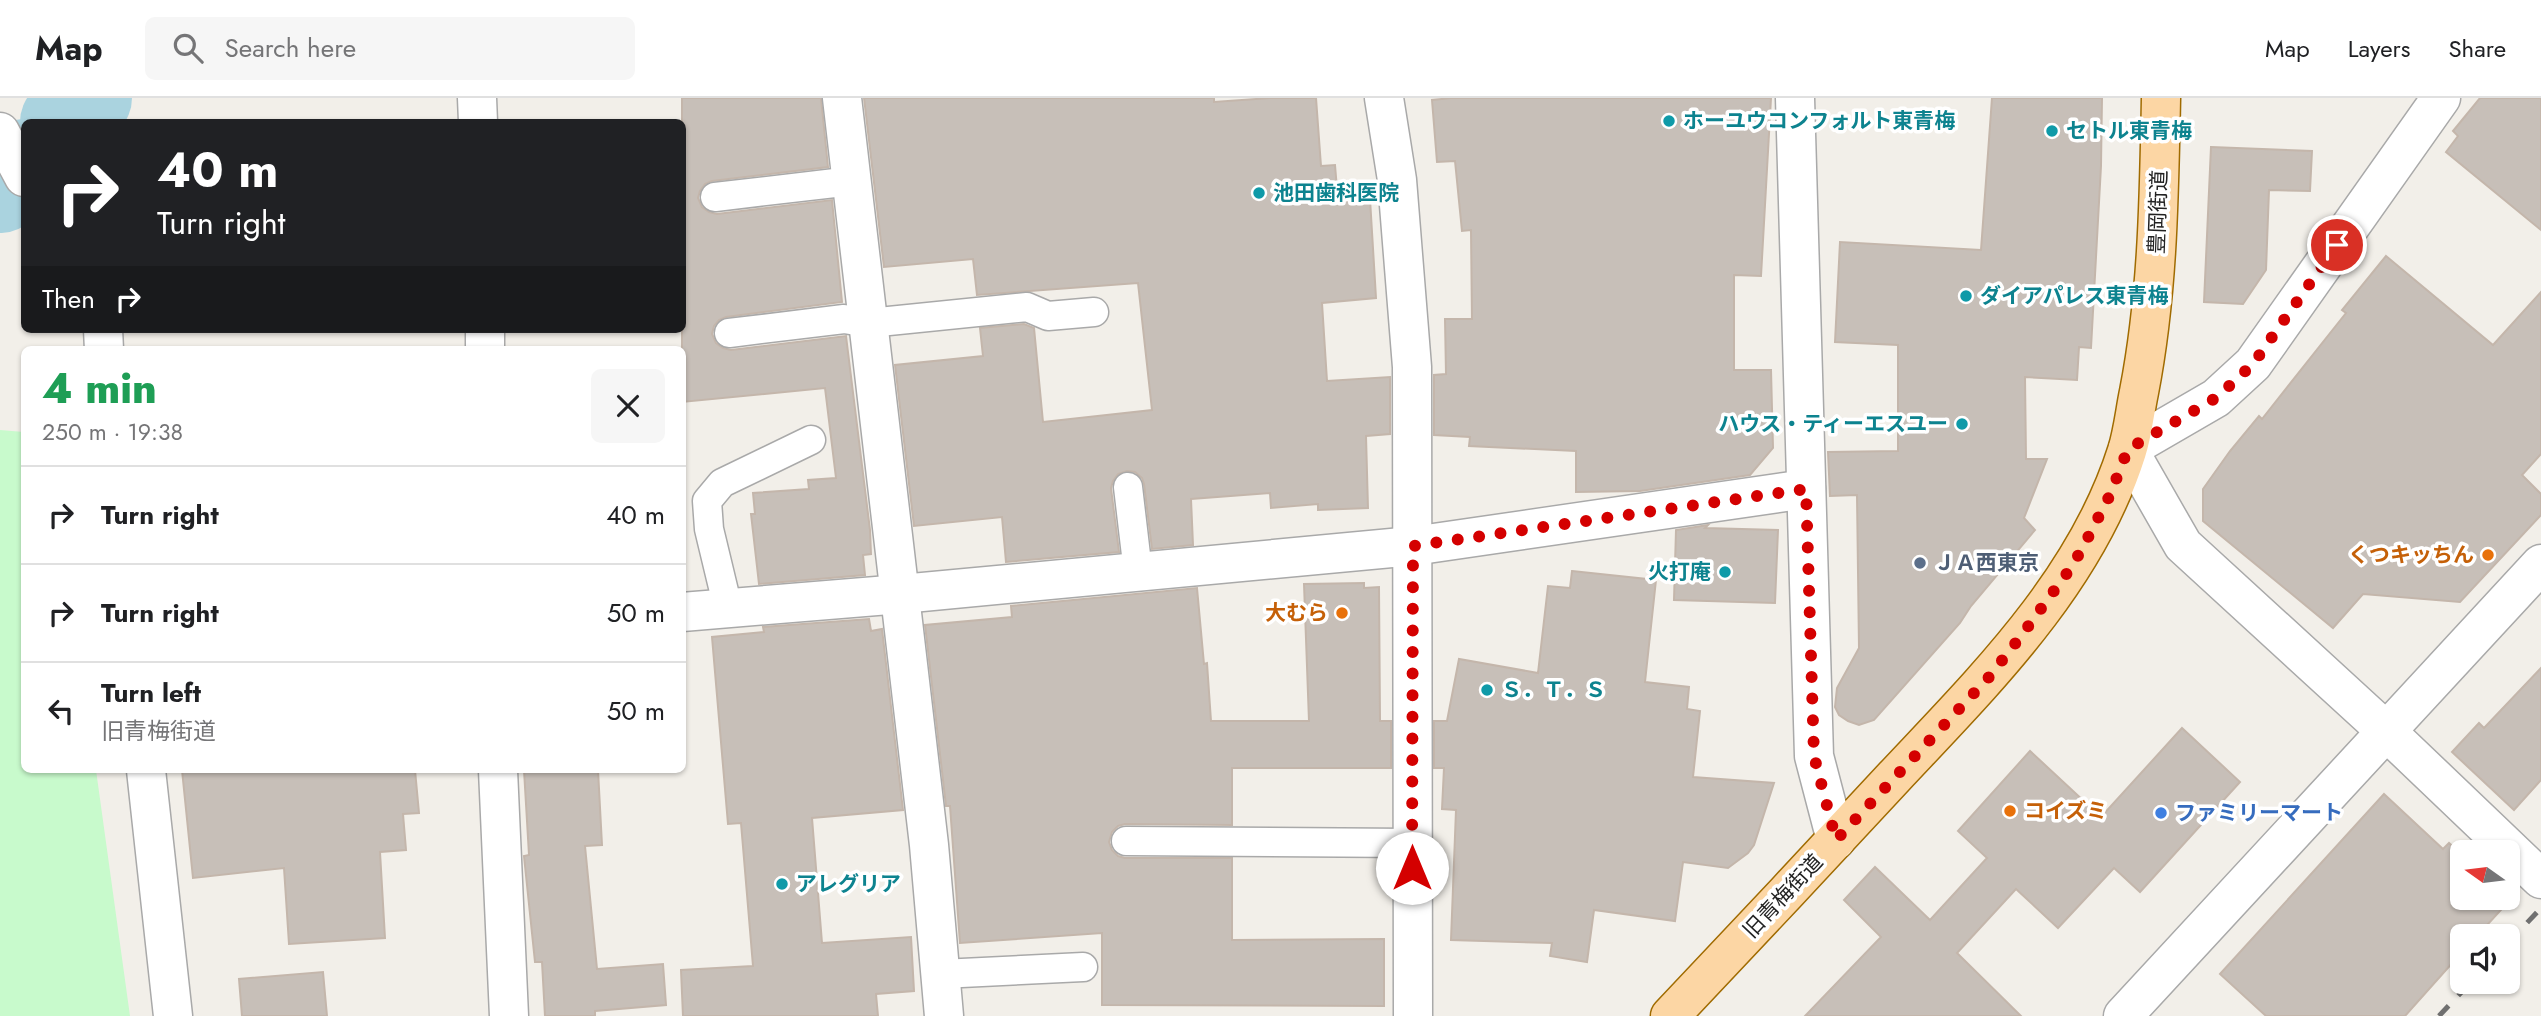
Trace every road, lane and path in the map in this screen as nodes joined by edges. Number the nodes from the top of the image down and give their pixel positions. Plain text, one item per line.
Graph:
1 (477, 98) edge
2 (842, 98) edge
3 (1384, 98) edge
4 (1796, 98) edge
5 (2161, 98) edge
6 (2441, 98) edge
7 (478, 119) edge
8 (0, 132) edge
9 (21, 171) edge
10 (852, 181) junction
11 (715, 197) dead end
12 (1094, 312) dead end
13 (869, 323) junction
14 (729, 333) dead end
15 (811, 440) dead end
16 (2128, 449) junction
17 (1128, 487) dead end
18 (1806, 489) junction
19 (1413, 546) junction
20 (2541, 564) edge
21 (1138, 572) junction
22 (901, 594) junction
23 (728, 608) junction
24 (686, 612) edge
25 (2386, 732) junction
26 (146, 773) edge
27 (498, 773) edge
28 (1836, 840) junction
29 (1126, 841) dead end
30 (1412, 843) junction
31 (2541, 879) edge
32 (1083, 967) dead end
33 (941, 974) junction
34 (173, 1016) edge
35 (509, 1016) edge
36 (944, 1016) edge
37 (1413, 1016) edge
38 (1670, 1016) edge
39 (2123, 1016) edge

1 - 7 street
2 - 10 street
3 - 19 street
4 - 18 street
5 - 16 main road, 豊岡街道
6 - 16 street
8 - 9 street
10 - 11 lane
10 - 13 street
12 - 13 lane
13 - 14 lane
13 - 22 street
15 - 23 lane
16 - 25 street
16 - 28 main road, 旧青梅街道
17 - 21 lane
18 - 19 street
18 - 28 street
19 - 21 street
19 - 30 street
20 - 25 street
21 - 22 street
22 - 23 street
22 - 33 street
23 - 24 street
25 - 31 street
25 - 39 street
26 - 34 street
27 - 35 street
28 - 38 main road, 旧青梅街道
29 - 30 lane
30 - 37 street
32 - 33 lane
33 - 36 street

